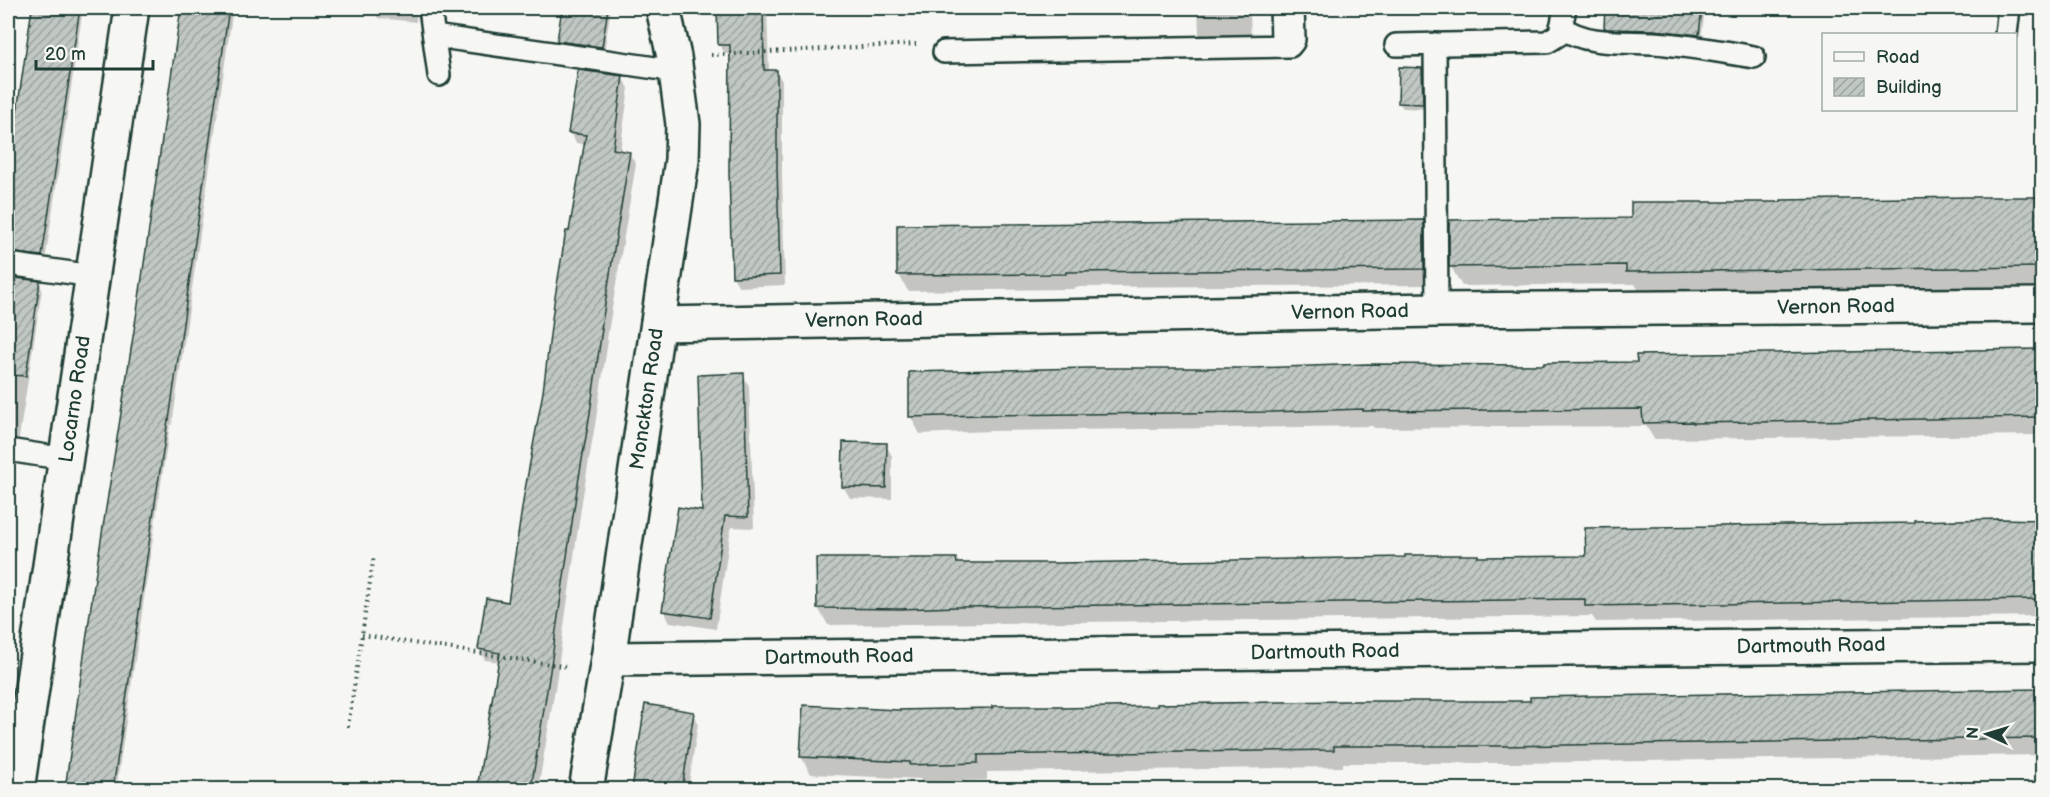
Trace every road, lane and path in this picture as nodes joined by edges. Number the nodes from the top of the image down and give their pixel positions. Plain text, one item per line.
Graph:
1 (132, 8) edge
2 (430, 8) edge
3 (663, 8) edge
4 (1287, 8) edge
5 (2008, 8) edge
6 (1563, 17) edge
7 (2006, 33) edge
8 (434, 36) junction
9 (1288, 39) joint
10 (1435, 44) junction
11 (1396, 45) dead end
12 (944, 51) dead end
13 (1754, 57) dead end
14 (676, 70) junction
15 (439, 75) dead end
16 (8, 264) edge
17 (93, 276) junction
18 (2043, 305) edge
19 (1437, 310) junction
20 (658, 324) junction
21 (8, 450) edge
22 (66, 459) junction
23 (374, 555) dead end
24 (362, 635) junction
25 (2043, 644) edge
26 (607, 666) junction
27 (348, 727) dead end
28 (17, 789) edge
29 (586, 789) edge

1 - 17 street, Locarno Road
2 - 8 lane
3 - 14 street, Monckton Road
4 - 9 street
5 - 7 lane
6 - 10 lane
6 - 13 lane
8 - 14 lane
8 - 15 lane
9 - 12 lane
10 - 11 lane
10 - 19 lane
14 - 20 street, Monckton Road
16 - 17 lane
17 - 22 street, Locarno Road
18 - 19 street, Vernon Road
19 - 20 street, Vernon Road
20 - 26 street, Monckton Road
21 - 22 lane
22 - 28 street, Locarno Road
23 - 24 path
24 - 26 path
24 - 27 path
25 - 26 street, Dartmouth Road
26 - 29 street, Monckton Road

